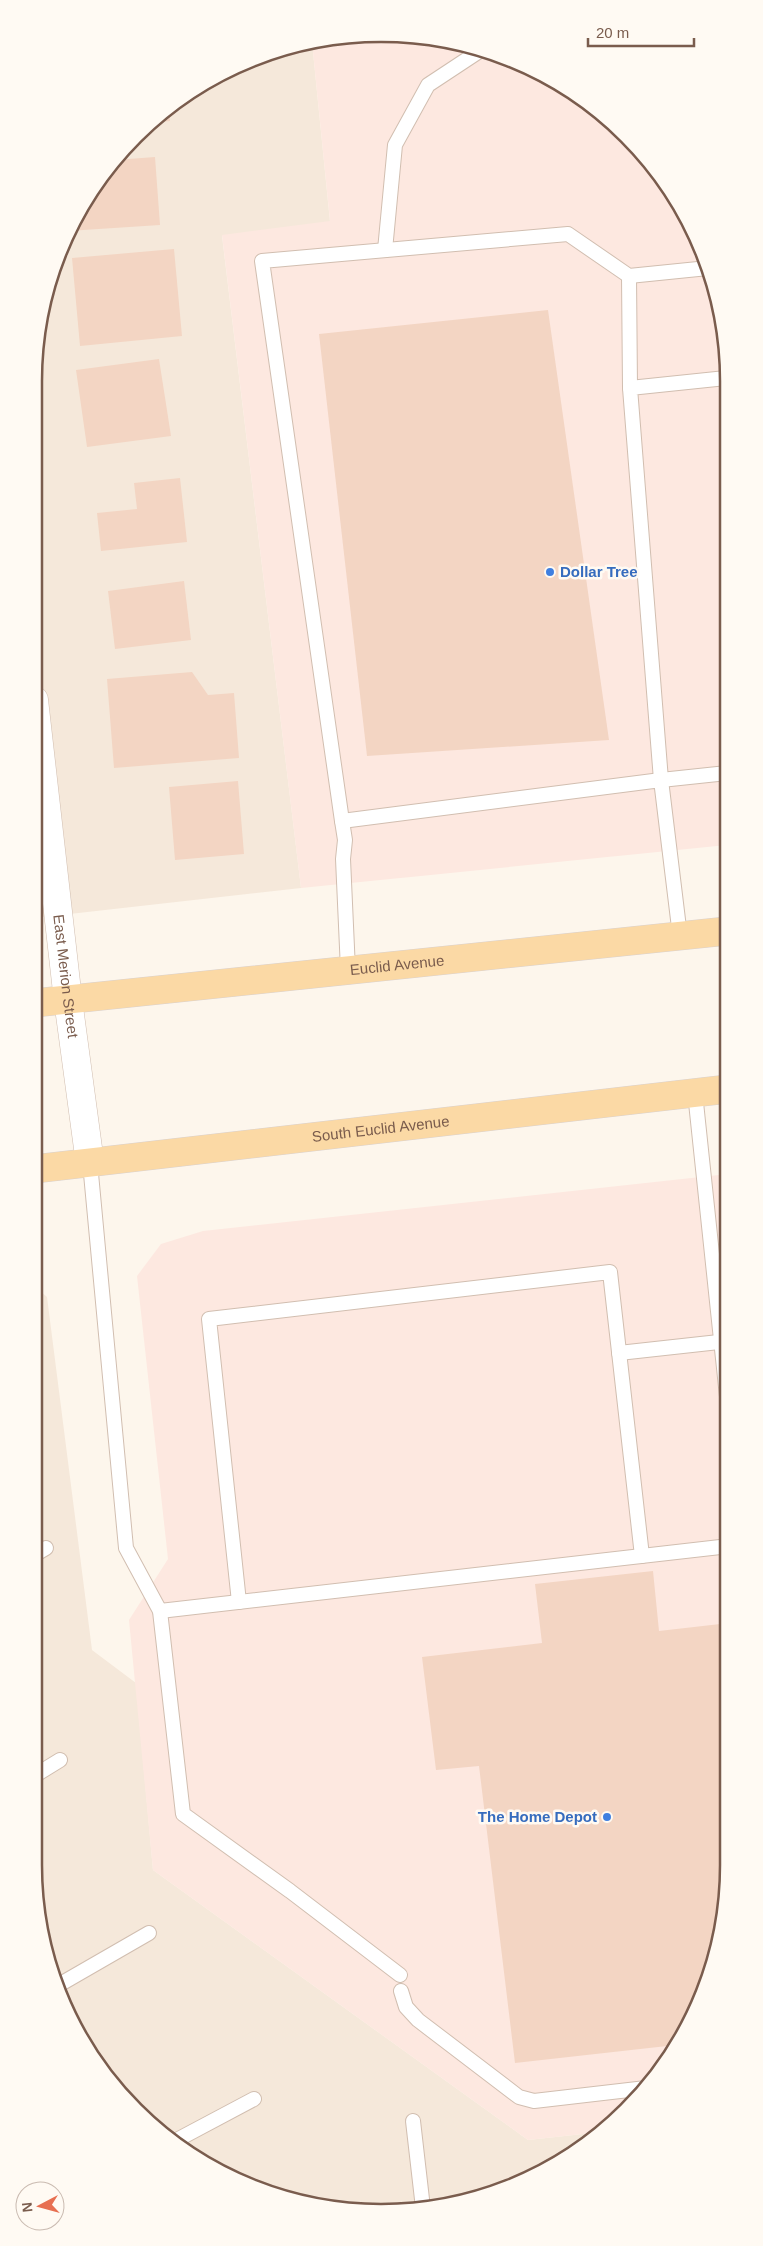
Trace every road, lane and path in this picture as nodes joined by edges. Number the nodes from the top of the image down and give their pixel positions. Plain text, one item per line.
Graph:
1 (474, 55) edge
2 (385, 250) junction
3 (701, 269) edge
4 (629, 276) junction
5 (720, 379) edge
6 (630, 388) junction
7 (720, 773) edge
8 (42, 775) edge
9 (661, 780) junction
10 (342, 821) junction
11 (720, 932) edge
12 (680, 936) junction
13 (348, 970) junction
14 (68, 1000) junction
15 (42, 1002) edge
16 (720, 1090) edge
17 (695, 1093) junction
18 (90, 1163) junction
19 (42, 1168) edge
20 (720, 1300) edge
21 (720, 1342) edge
22 (619, 1353) junction
23 (720, 1547) edge
24 (642, 1556) junction
25 (239, 1602) junction
26 (160, 1611) junction
27 (60, 1760) dead end
28 (42, 1771) edge
29 (149, 1933) dead end
30 (400, 1975) dead end
31 (64, 1982) edge
32 (401, 1991) dead end
33 (635, 2089) edge
34 (254, 2099) dead end
35 (413, 2121) dead end
36 (181, 2138) edge
37 (422, 2201) edge

1 - 2 lane
2 - 4 lane
2 - 10 lane
3 - 4 lane
4 - 6 lane
5 - 6 lane
6 - 9 lane
7 - 9 lane
8 - 14 street, East Merion Street
9 - 10 lane
9 - 12 lane
10 - 13 lane
11 - 12 main road, Euclid Avenue
12 - 13 main road, Euclid Avenue
13 - 14 main road, Euclid Avenue
14 - 15 main road
14 - 18 street, East Merion Street
16 - 17 main road, South Euclid Avenue
17 - 18 main road, South Euclid Avenue
17 - 20 lane
18 - 19 main road, South Euclid Avenue
18 - 26 lane
21 - 22 lane
22 - 24 lane
22 - 25 lane
23 - 24 lane
24 - 25 lane
25 - 26 lane
26 - 30 lane
27 - 28 lane
29 - 31 lane
32 - 33 lane
34 - 36 lane
35 - 37 lane

